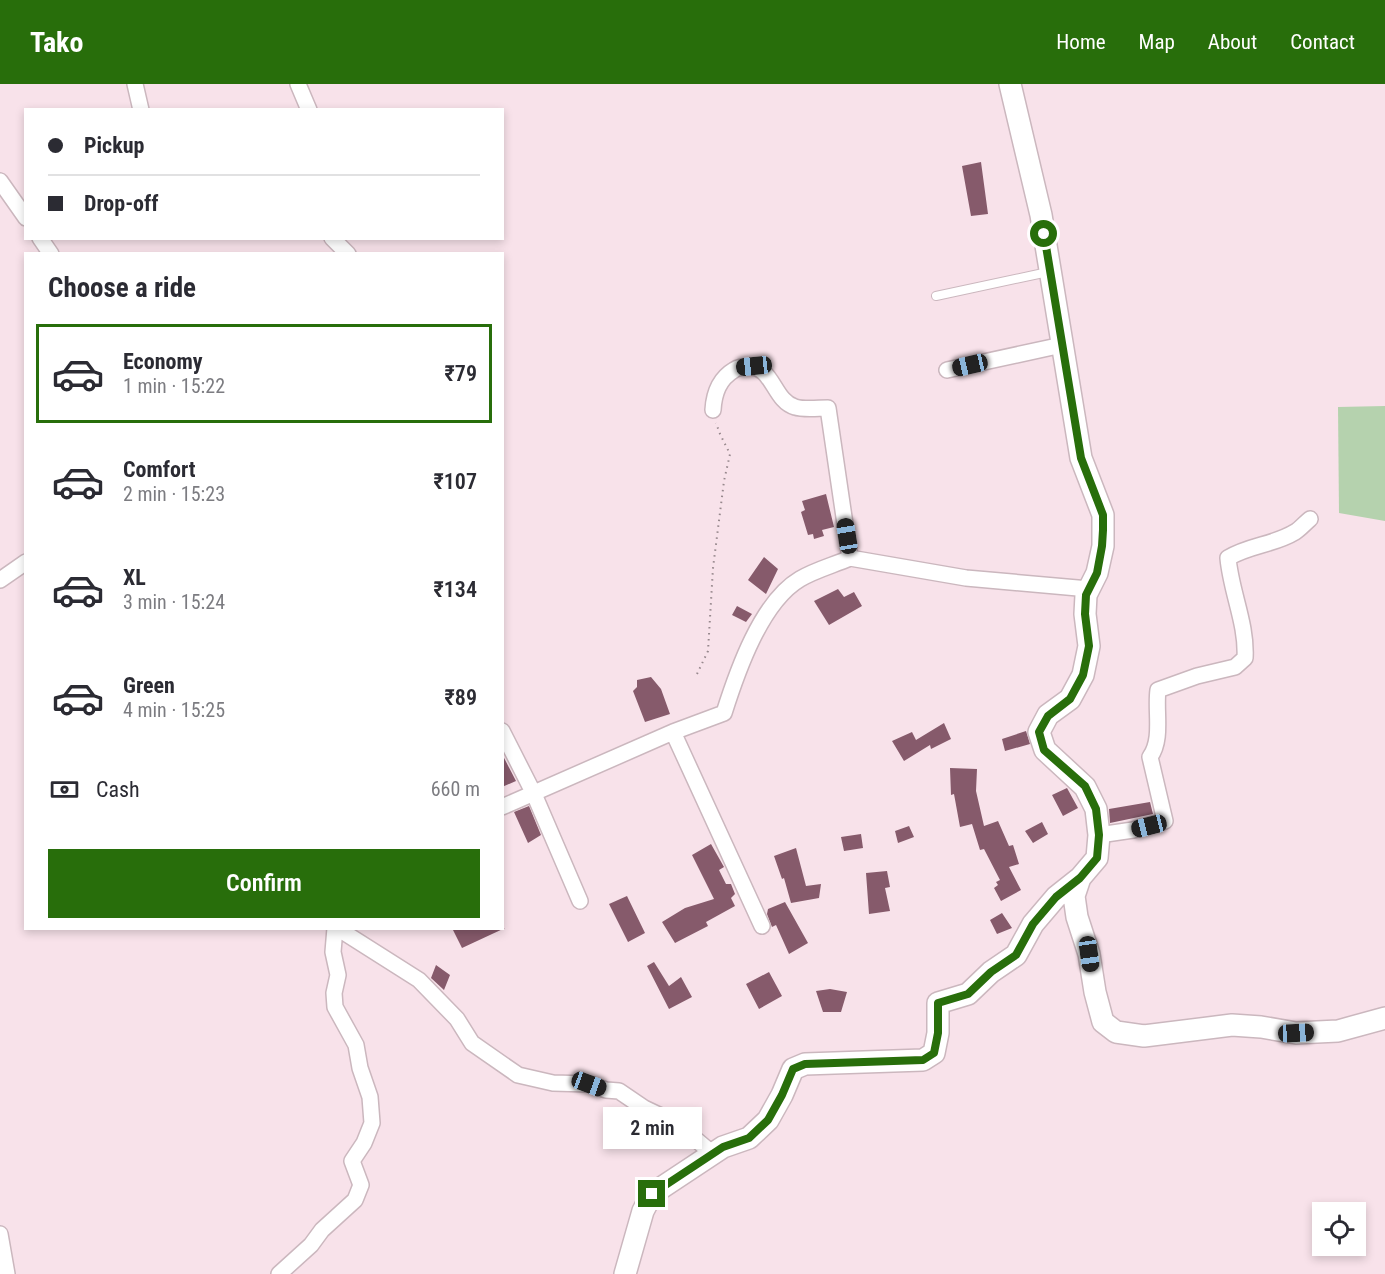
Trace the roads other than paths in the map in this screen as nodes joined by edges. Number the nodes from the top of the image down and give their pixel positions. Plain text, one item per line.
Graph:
1 (135, 84) edge
2 (298, 84) edge
3 (1011, 84) edge
4 (141, 108) edge
5 (308, 108) edge
6 (0, 181) edge
7 (24, 215) edge
8 (334, 240) edge
9 (346, 252) edge
10 (1050, 271) junction
11 (936, 296) dead end
12 (1062, 345) junction
13 (947, 370) dead end
14 (712, 410) road end
15 (1310, 519) dead end
16 (850, 558) junction
17 (24, 563) edge
18 (0, 580) edge
19 (1089, 589) junction
20 (673, 732) junction
21 (504, 735) edge
22 (534, 794) junction
23 (504, 806) edge
24 (1099, 835) junction
25 (1080, 878) junction
26 (580, 901) dead end
27 (762, 926) dead end
28 (336, 930) edge
29 (339, 930) edge
30 (1385, 1018) edge
31 (713, 1154) junction
32 (0, 1234) edge
33 (7, 1274) edge
34 (279, 1274) edge
35 (625, 1274) edge

1 - 4 street
2 - 5 street
3 - 10 street
6 - 7 street
8 - 9 street
10 - 11 lane
10 - 12 street
12 - 13 street
12 - 19 street
14 - 16 street
15 - 24 street
16 - 19 street
16 - 20 street
17 - 18 street
19 - 24 street
20 - 22 street
20 - 27 street
21 - 22 street
22 - 23 street
22 - 26 street
24 - 25 street
25 - 30 street
25 - 31 street
28 - 34 street
29 - 31 street
31 - 35 street
32 - 33 street

